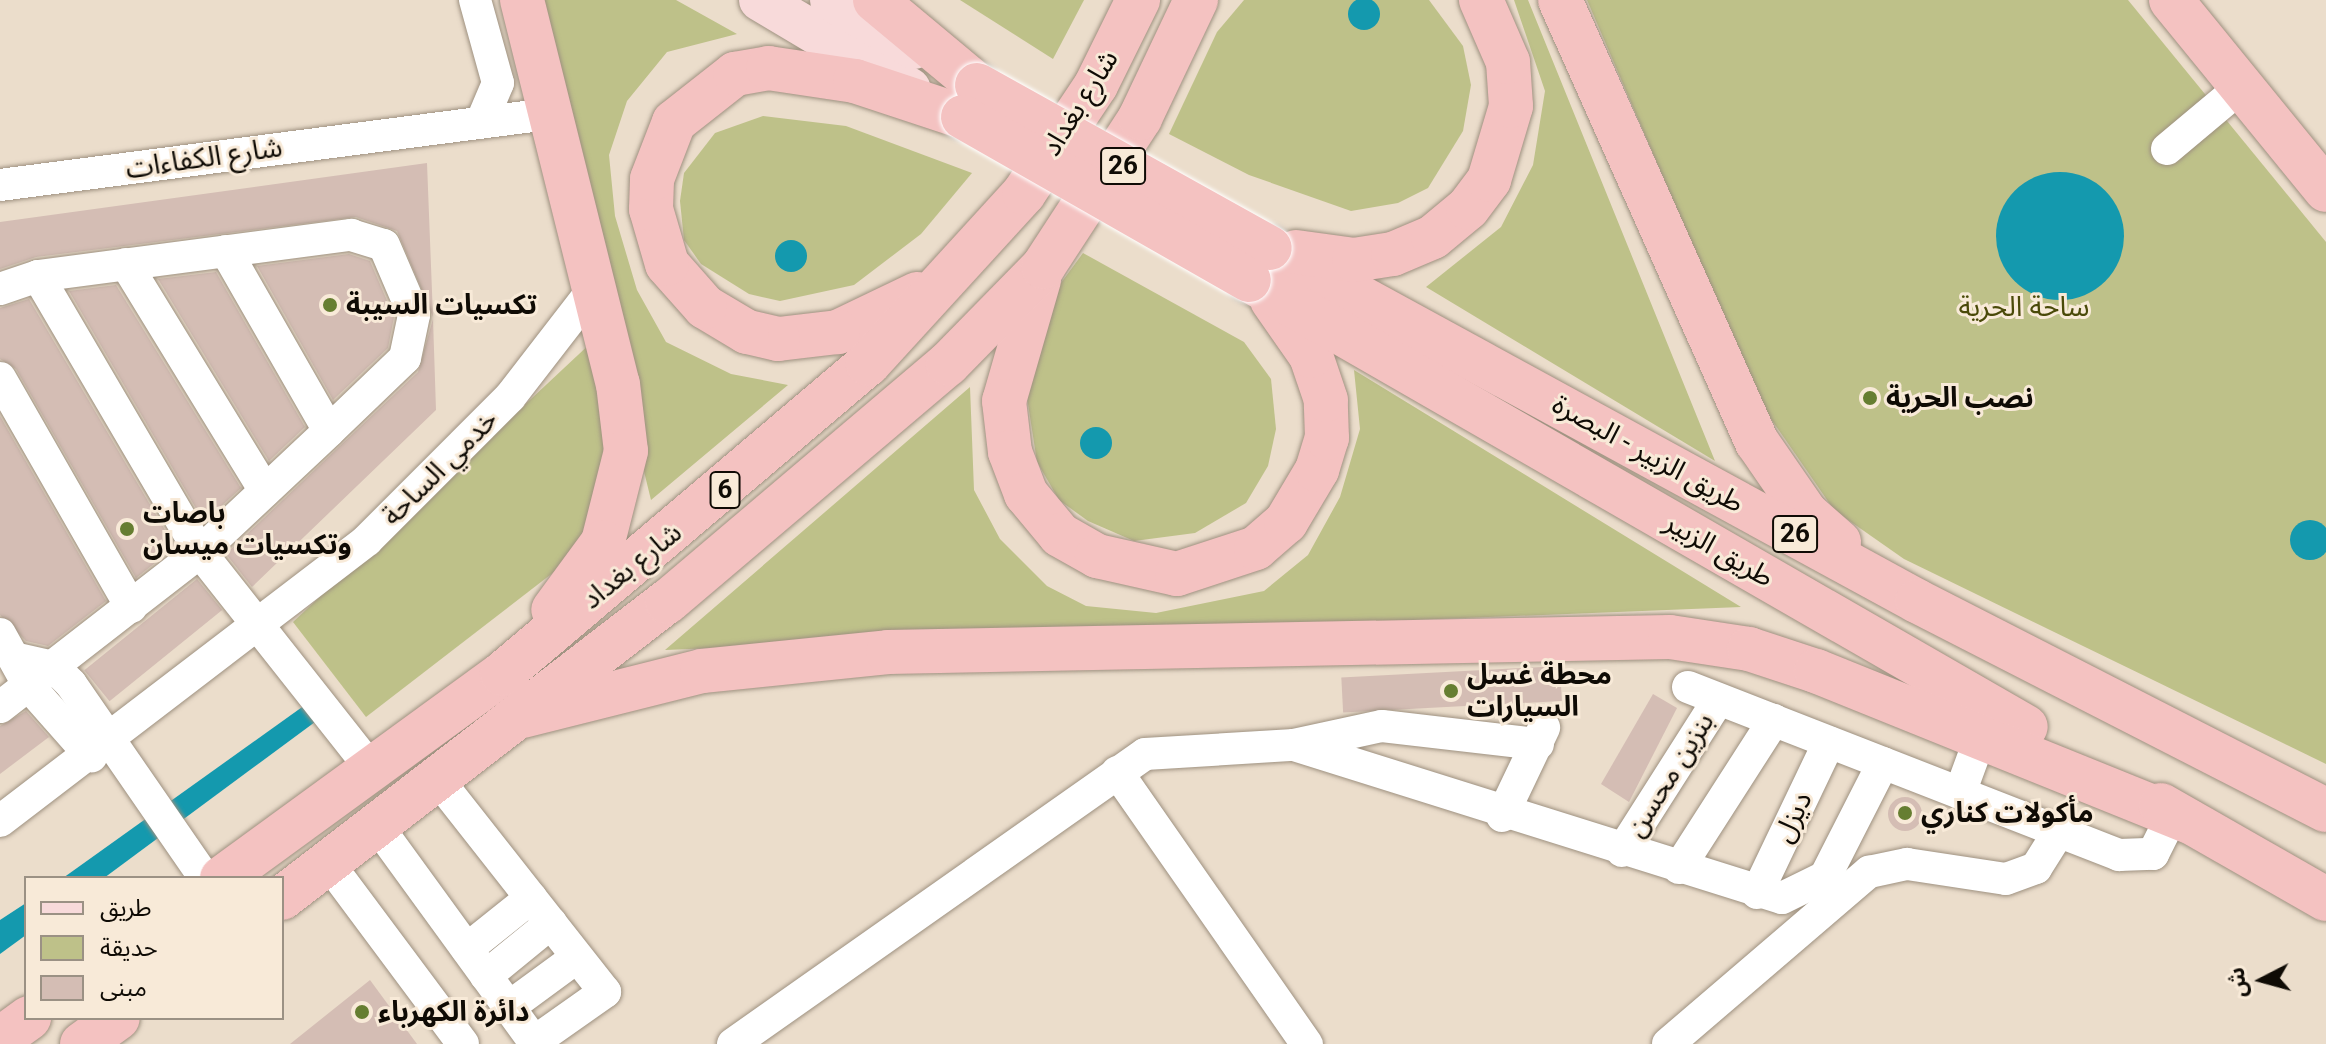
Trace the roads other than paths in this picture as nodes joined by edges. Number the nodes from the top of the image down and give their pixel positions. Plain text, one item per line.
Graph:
1 (475, 0) edge
2 (522, 0) edge
3 (760, 0) edge
4 (831, 0) edge
5 (875, 0) edge
6 (1481, 0) edge
7 (1560, 0) edge
8 (2171, 0) edge
9 (1136, 3) edge
10 (1196, 11) edge
11 (2241, 87) junction
12 (954, 93) junction
13 (548, 114) junction
14 (483, 118) junction
15 (2167, 149) dead end
16 (0, 185) edge
17 (2326, 190) edge
18 (226, 251) junction
19 (966, 262) junction
20 (126, 264) junction
21 (1260, 264) junction
22 (1043, 267) junction
23 (38, 276) junction
24 (595, 287) junction
25 (0, 289) edge
26 (0, 378) edge
27 (329, 431) junction
28 (265, 491) junction
29 (200, 552) junction
30 (1917, 601) junction
31 (131, 607) junction
32 (261, 627) junction
33 (7, 646) edge
34 (502, 674) junction
35 (42, 677) junction
36 (1688, 687) dead end
37 (1719, 699) junction
38 (0, 707) edge
39 (523, 716) junction
40 (1774, 720) junction
41 (1982, 733) junction
42 (1829, 742) junction
43 (1294, 745) junction
44 (99, 750) junction
45 (1883, 763) junction
46 (368, 765) junction
47 (1117, 772) junction
48 (439, 781) junction
49 (1960, 793) junction
50 (2326, 810) edge
51 (1502, 816) junction
52 (2181, 818) junction
53 (0, 821) edge
54 (378, 827) junction
55 (2058, 833) junction
56 (1622, 851) junction
57 (329, 864) junction
58 (1679, 868) junction
59 (204, 876) edge
60 (225, 876) edge
61 (1757, 893) junction
62 (284, 897) edge
63 (531, 898) junction
64 (2326, 899) edge
65 (551, 923) junction
66 (467, 949) junction
67 (577, 957) junction
68 (486, 976) junction
69 (509, 1007) junction
70 (26, 1020) edge
71 (115, 1020) edge
72 (0, 1039) edge
73 (82, 1044) edge
74 (463, 1044) edge
75 (733, 1044) edge
76 (1307, 1044) edge
77 (1668, 1044) edge

1 - 14 street
2 - 13 highway
3 - 12 main road
4 - 12 main road
5 - 12 highway
6 - 21 highway
7 - 30 highway
8 - 11 highway
9 - 19 highway, شارع بغداد / 6
10 - 22 highway, شارع بغداد / 6
11 - 15 street
11 - 17 highway
12 - 19 highway
12 - 21 highway, 26, bridge
13 - 14 street, شارع الكفاءات
13 - 24 highway
14 - 16 street, شارع الكفاءات
18 - 20 street
18 - 27 street
18 - 27 street
19 - 34 highway, شارع بغداد / 6
20 - 23 street
20 - 28 street
21 - 22 highway
21 - 30 highway, طريق الزبير - البصرة / 26
21 - 52 highway, طريق الزبير / 26
22 - 39 highway, شارع بغداد / 6
23 - 25 street
23 - 29 street
24 - 32 street, خدمي الساحة
24 - 34 highway
26 - 31 street
27 - 28 street
28 - 29 street
29 - 31 street
29 - 32 street
30 - 50 highway, طريق الزبير - البصرة / 26
31 - 35 street
32 - 44 street, خدمي الساحة
32 - 46 street
33 - 35 street
34 - 46 highway, شارع بغداد / 6
35 - 38 street
35 - 44 street
36 - 37 street
37 - 40 street
37 - 56 street, بنزين محسن
39 - 41 highway
39 - 48 highway, شارع بغداد / 6
40 - 42 street
40 - 58 street
41 - 49 street
41 - 52 highway
42 - 45 street
42 - 61 street, ديزل
43 - 47 street
43 - 51 street
43 - 51 street
44 - 53 street, خدمي الساحة
44 - 59 street
45 - 49 street
45 - 61 street
46 - 60 highway, شارع بغداد / 6
47 - 75 street
47 - 76 street
48 - 54 highway, شارع بغداد / 6
48 - 63 street
49 - 55 street
51 - 56 street
52 - 55 street
52 - 64 highway, 26
54 - 57 highway, شارع بغداد / 6
54 - 66 street
55 - 77 street
56 - 58 street
57 - 62 highway, شارع بغداد / 6
57 - 74 street
58 - 61 street
63 - 65 street
63 - 66 street
65 - 67 street
65 - 68 street
66 - 68 street
67 - 69 street
67 - 69 street
68 - 69 street
70 - 72 highway
71 - 73 highway

